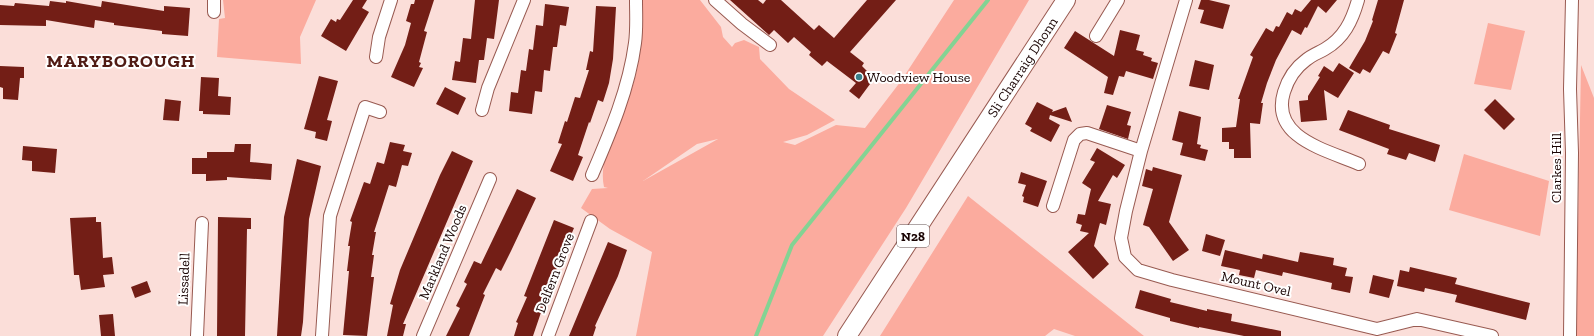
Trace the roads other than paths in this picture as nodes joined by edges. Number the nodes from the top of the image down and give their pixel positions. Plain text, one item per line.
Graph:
1 (391, 0) edge
2 (524, 0) edge
3 (636, 0) edge
4 (715, 0) edge
5 (1052, 0) edge
6 (1066, 0) edge
7 (1118, 0) edge
8 (1186, 0) edge
9 (1358, 0) edge
10 (1572, 0) edge
11 (1096, 36) dead end
12 (770, 45) dead end
13 (376, 57) dead end
14 (482, 110) dead end
15 (380, 112) dead end
16 (978, 134) junction
17 (1141, 152) junction
18 (1359, 164) dead end
19 (592, 175) dead end
20 (490, 179) dead end
21 (1053, 206) dead end
22 (591, 221) dead end
23 (202, 222) dead end
24 (197, 336) edge
25 (322, 336) edge
26 (423, 336) edge
27 (548, 336) edge
28 (847, 336) edge
29 (1492, 336) edge
30 (1570, 336) edge

1 - 13 street
2 - 14 street
3 - 19 street
4 - 12 street
5 - 16 highway, Sli Charraig Dhonn / N28
6 - 16 highway, Sli Charraig Dhonn / N28
7 - 11 street
8 - 17 street, Mount Ovel
9 - 18 street
10 - 30 street, Clarkes Hill
15 - 25 street
16 - 28 highway, Sli Charraig Dhonn / N28
17 - 21 street
17 - 29 street, Mount Ovel
20 - 26 street, Markland Woods
22 - 27 street, Delfern Grove
23 - 24 street, Lissadell

